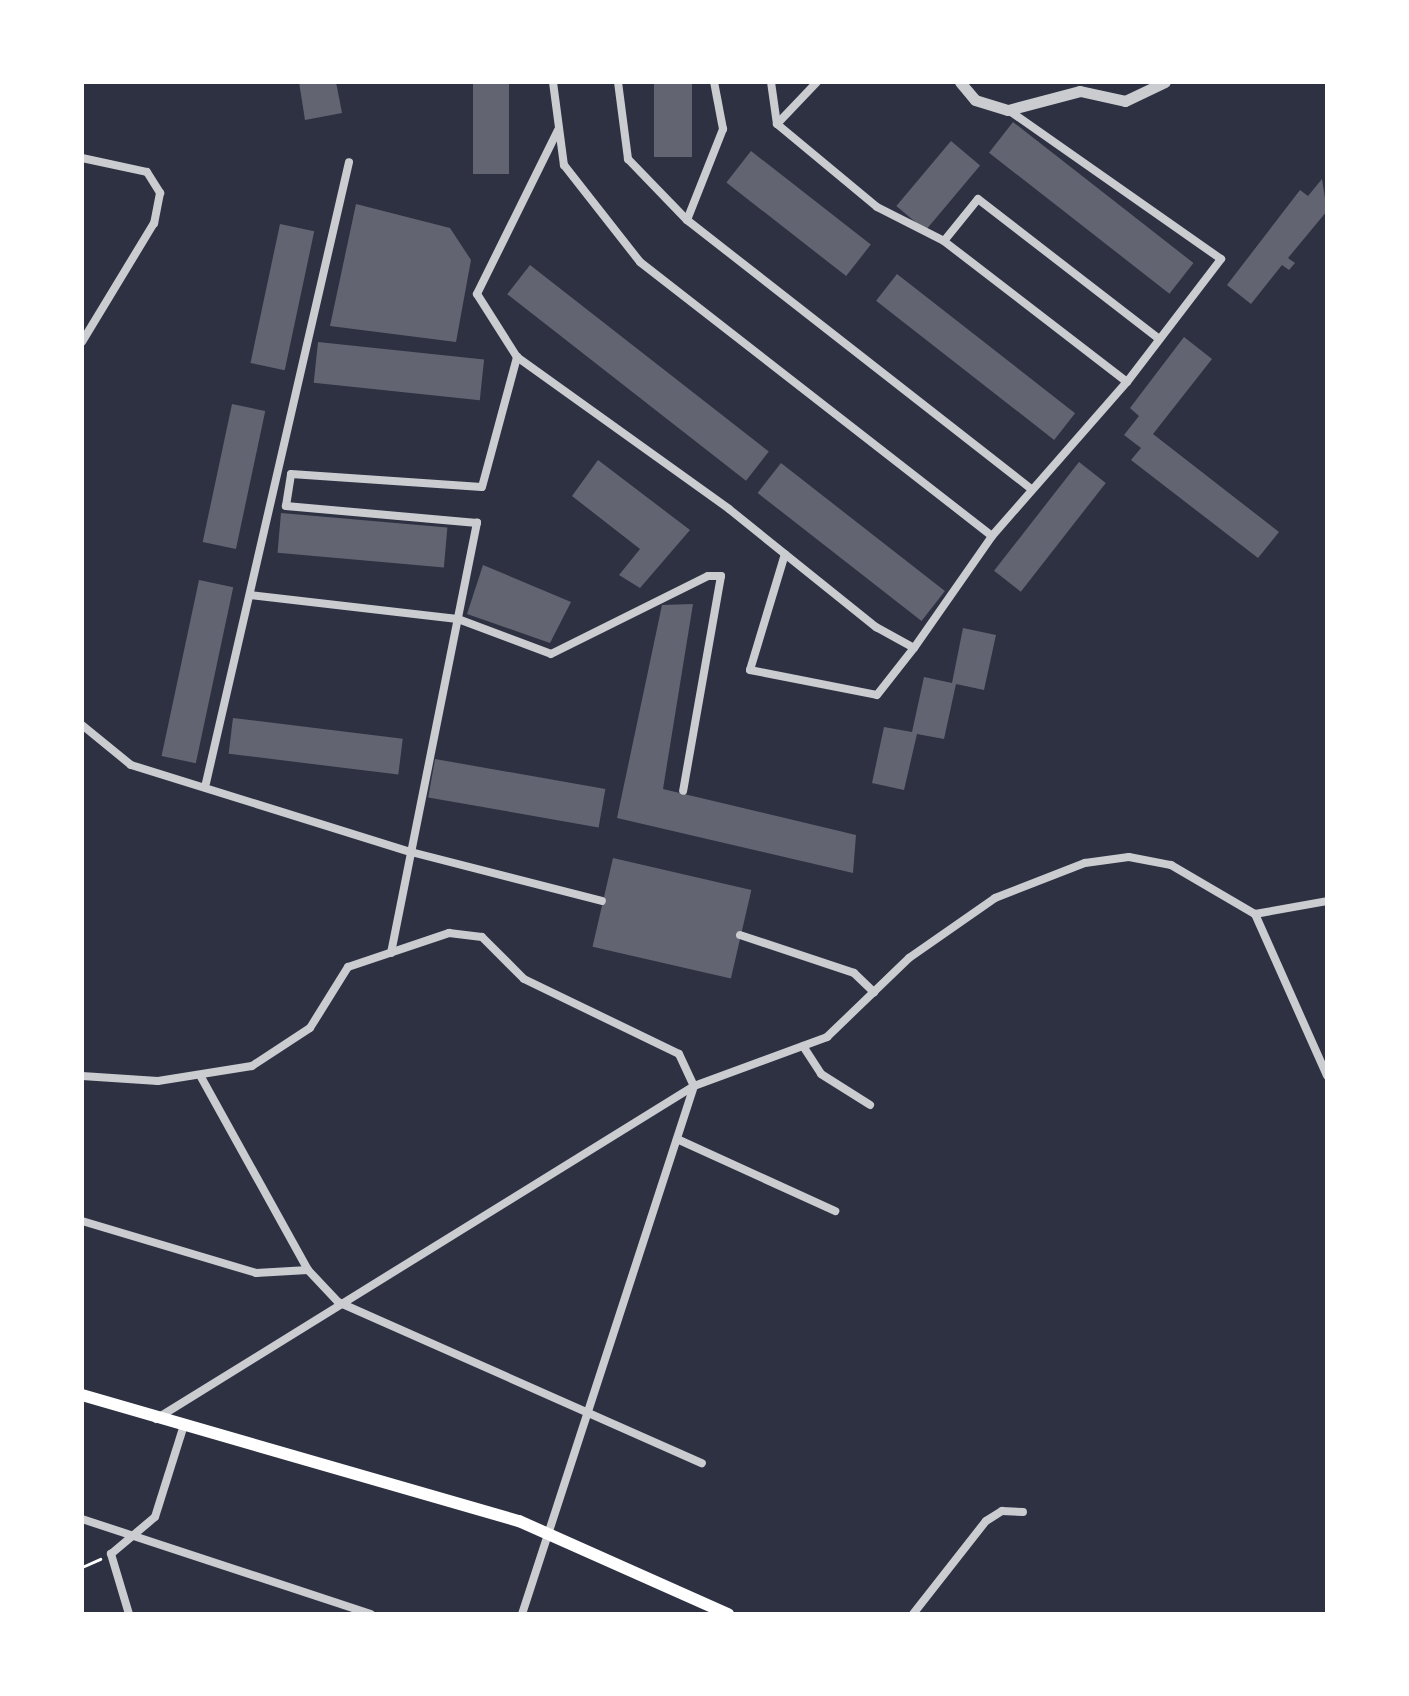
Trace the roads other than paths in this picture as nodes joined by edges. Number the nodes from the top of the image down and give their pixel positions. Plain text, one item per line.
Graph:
1 (553, 82) edge
2 (618, 82) edge
3 (714, 82) edge
4 (771, 82) edge
5 (817, 82) edge
6 (960, 82) edge
7 (1165, 82) edge
8 (1008, 110) junction
9 (777, 124) junction
10 (558, 130) junction
11 (82, 158) edge
12 (349, 162) dead end
13 (687, 220) junction
14 (944, 241) junction
15 (1159, 339) junction
16 (82, 342) edge
17 (517, 357) junction
18 (1127, 382) junction
19 (1031, 489) junction
20 (992, 536) junction
21 (785, 554) junction
22 (250, 595) junction
23 (458, 619) junction
24 (914, 648) junction
25 (82, 725) edge
26 (206, 783) junction
27 (683, 791) dead end
28 (411, 852) junction
29 (602, 901) dead end
30 (1327, 901) edge
31 (1255, 914) junction
32 (740, 935) dead end
33 (391, 953) junction
34 (874, 992) junction
35 (803, 1046) junction
36 (82, 1076) edge
37 (1327, 1076) edge
38 (201, 1077) junction
39 (694, 1086) junction
40 (870, 1105) dead end
41 (677, 1139) junction
42 (835, 1211) dead end
43 (82, 1221) edge
44 (308, 1270) junction
45 (338, 1302) junction
46 (82, 1395) edge
47 (588, 1414) junction
48 (156, 1419) junction
49 (183, 1428) junction
50 (702, 1463) dead end
51 (1023, 1512) dead end
52 (82, 1519) edge
53 (545, 1530) junction
54 (136, 1537) junction
55 (365, 1613) edge
56 (129, 1614) edge
57 (522, 1614) edge
58 (728, 1614) edge
59 (913, 1614) edge

1 - 10 street
2 - 13 street
3 - 13 street
4 - 9 street
5 - 9 street
6 - 8 street
7 - 8 street
8 - 15 street
9 - 14 street
10 - 17 street
10 - 20 street
11 - 16 street
12 - 22 street
13 - 19 street
14 - 15 street
14 - 18 street
15 - 18 street
17 - 21 street
17 - 23 street
18 - 19 street
19 - 20 street
20 - 24 street
21 - 24 street
21 - 24 street
22 - 23 street
22 - 26 street
23 - 27 street
23 - 28 street
25 - 26 street
26 - 28 street
28 - 29 street
28 - 33 street
30 - 31 street
31 - 34 street
31 - 37 street
32 - 34 street
33 - 38 street
33 - 39 street
34 - 35 street
35 - 39 street
35 - 40 street
36 - 38 street
38 - 44 street
39 - 41 street
39 - 45 street
41 - 42 street
41 - 47 street
43 - 44 street
44 - 45 street
45 - 47 street
45 - 48 street
46 - 48 main road
47 - 50 street
47 - 53 street
48 - 49 main road
49 - 53 main road
49 - 54 street
51 - 59 street
52 - 54 street
53 - 57 street
53 - 58 main road
54 - 55 street
54 - 56 street

